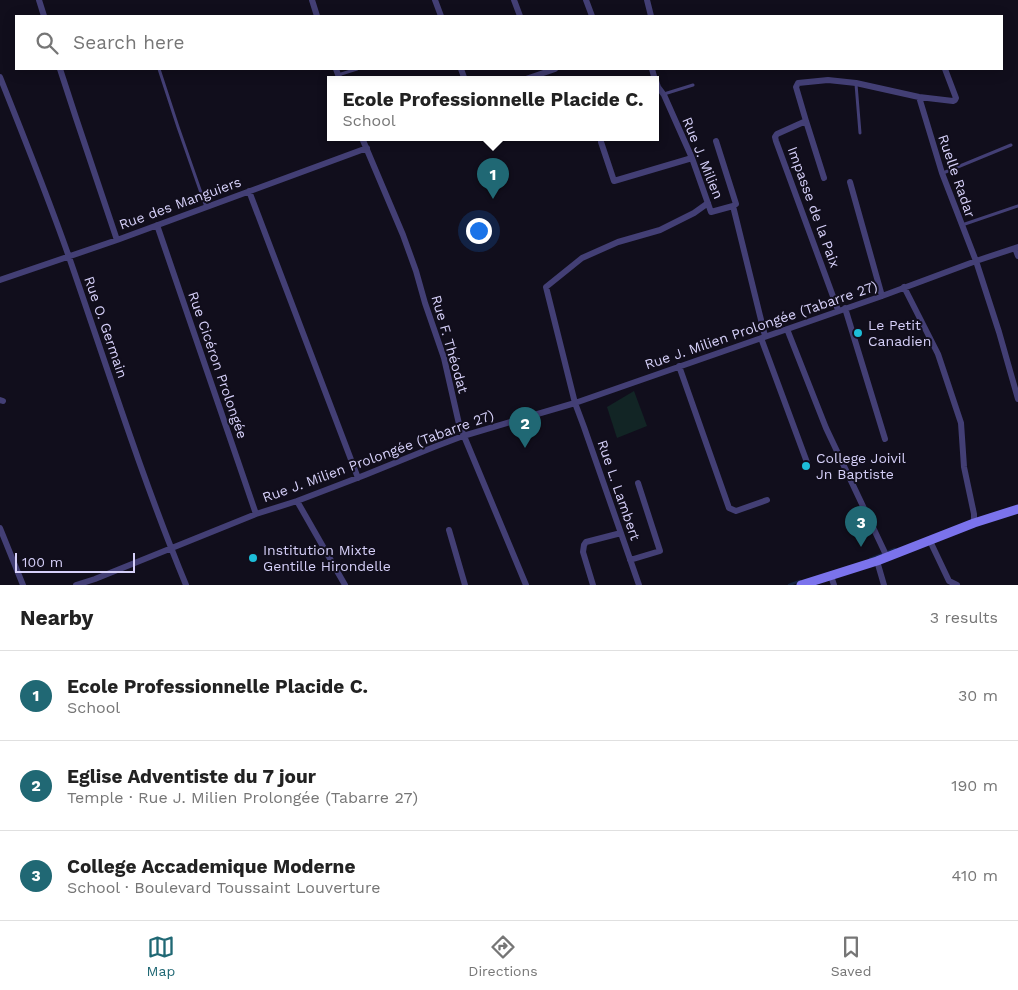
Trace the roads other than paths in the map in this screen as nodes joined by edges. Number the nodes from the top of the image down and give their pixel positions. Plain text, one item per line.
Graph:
1 (39, 0) edge
2 (312, 0) edge
3 (435, 0) edge
4 (514, 0) edge
5 (586, 0) edge
6 (647, 0) edge
7 (44, 15) edge
8 (317, 15) edge
9 (441, 15) edge
10 (520, 15) edge
11 (592, 15) edge
12 (651, 15) edge
13 (60, 70) edge
14 (159, 70) edge
15 (354, 70) edge
16 (945, 70) edge
17 (338, 75) edge
18 (0, 77) edge
19 (856, 83) junction
20 (693, 85) dead end
21 (659, 88) edge
22 (664, 94) junction
23 (919, 97) junction
24 (806, 120) junction
25 (860, 133) dead end
26 (364, 141) edge
27 (716, 141) dead end
28 (601, 142) dead end
29 (1011, 145) dead end
30 (367, 148) junction
31 (692, 158) junction
32 (942, 173) junction
33 (824, 178) dead end
34 (850, 182) dead end
35 (249, 191) junction
36 (708, 203) junction
37 (733, 206) junction
38 (1018, 206) edge
39 (206, 207) junction
40 (157, 225) junction
41 (961, 226) junction
42 (117, 240) junction
43 (1017, 248) edge
44 (69, 256) junction
45 (1018, 256) edge
46 (976, 261) junction
47 (0, 280) edge
48 (904, 287) junction
49 (882, 296) junction
50 (842, 309) junction
51 (787, 329) junction
52 (763, 337) junction
53 (680, 366) junction
54 (1018, 399) edge
55 (575, 403) junction
56 (464, 436) junction
57 (885, 439) dead end
58 (808, 465) dead end
59 (358, 478) junction
60 (638, 483) dead end
61 (767, 500) dead end
62 (297, 501) junction
63 (1018, 509) edge
64 (256, 514) junction
65 (974, 523) junction
66 (0, 528) edge
67 (449, 530) dead end
68 (621, 533) junction
69 (930, 541) junction
70 (171, 548) junction
71 (886, 553) junction
72 (630, 560) junction
73 (877, 561) junction
74 (830, 576) junction
75 (97, 582) edge
76 (23, 585) edge
77 (76, 585) edge
78 (186, 585) edge
79 (346, 585) edge
80 (464, 585) edge
81 (526, 585) edge
82 (593, 585) edge
83 (639, 585) edge
84 (801, 585) edge
85 (834, 585) edge
86 (884, 585) edge
87 (957, 585) edge

1 - 7 street
2 - 8 street
3 - 9 street
4 - 10 street
5 - 11 street
6 - 12 street
13 - 42 street
14 - 39 lane
15 - 17 lane
16 - 23 street
18 - 44 street, Rue O. Germain
19 - 23 street
19 - 24 street
19 - 25 lane
20 - 22 lane
21 - 22 street, Rue J. Milien
22 - 31 street, Rue J. Milien
23 - 32 street, Ruelle Radar
24 - 33 street
24 - 50 street, Impasse de la Paix
26 - 30 street, Rue F. Théodat
27 - 37 street
28 - 31 street
29 - 32 lane
30 - 35 street, Rue des Manguiers
30 - 56 street, Rue F. Théodat
31 - 36 street, Rue J. Milien
32 - 41 street, Ruelle Radar
34 - 49 street
35 - 39 street, Rue des Manguiers
35 - 59 street
36 - 37 street, Rue J. Milien
36 - 55 street, Rue L. Lambert
37 - 52 street, Rue J. Milien
38 - 41 lane
39 - 40 street, Rue des Manguiers
40 - 42 street, Rue des Manguiers
40 - 64 street, Rue Cicéron Prolongée
41 - 46 street, Ruelle Radar
42 - 44 street, Rue des Manguiers
43 - 45 street
43 - 46 street, Rue J. Milien Prolongée (Tabarre 27)
44 - 47 street, Rue des Manguiers
44 - 70 street, Rue O. Germain
46 - 48 street, Rue J. Milien Prolongée (Tabarre 27)
46 - 54 street, Ruelle Radar
48 - 49 street, Rue J. Milien Prolongée (Tabarre 27)
48 - 65 street
49 - 50 street, Rue J. Milien Prolongée (Tabarre 27)
50 - 51 street, Rue J. Milien Prolongée (Tabarre 27)
50 - 57 street, Impasse de la Paix
51 - 52 street, Rue J. Milien Prolongée (Tabarre 27)
51 - 71 street
52 - 53 street, Rue J. Milien Prolongée (Tabarre 27)
52 - 58 street, Rue J. Milien
53 - 55 street, Rue J. Milien Prolongée (Tabarre 27)
53 - 61 street
55 - 56 street, Rue J. Milien Prolongée (Tabarre 27)
55 - 68 street, Rue L. Lambert
56 - 59 street, Rue J. Milien Prolongée (Tabarre 27)
56 - 81 street, Rue F. Théodat
59 - 62 street, Rue J. Milien Prolongée (Tabarre 27)
60 - 72 street
62 - 64 street, Rue J. Milien Prolongée (Tabarre 27)
62 - 79 street
63 - 65 main road
64 - 70 street, Rue J. Milien Prolongée (Tabarre 27)
65 - 69 main road
66 - 76 street
67 - 80 street
68 - 72 street, Rue L. Lambert
68 - 82 street
69 - 71 main road
69 - 87 street
70 - 75 street, Rue J. Milien Prolongée (Tabarre 27)
70 - 78 street, Rue O. Germain
71 - 73 main road
72 - 83 street, Rue L. Lambert
73 - 74 main road
73 - 86 street
74 - 84 main road
74 - 85 street
75 - 77 street, Rue J. Milien Prolongée (Tabarre 27)

